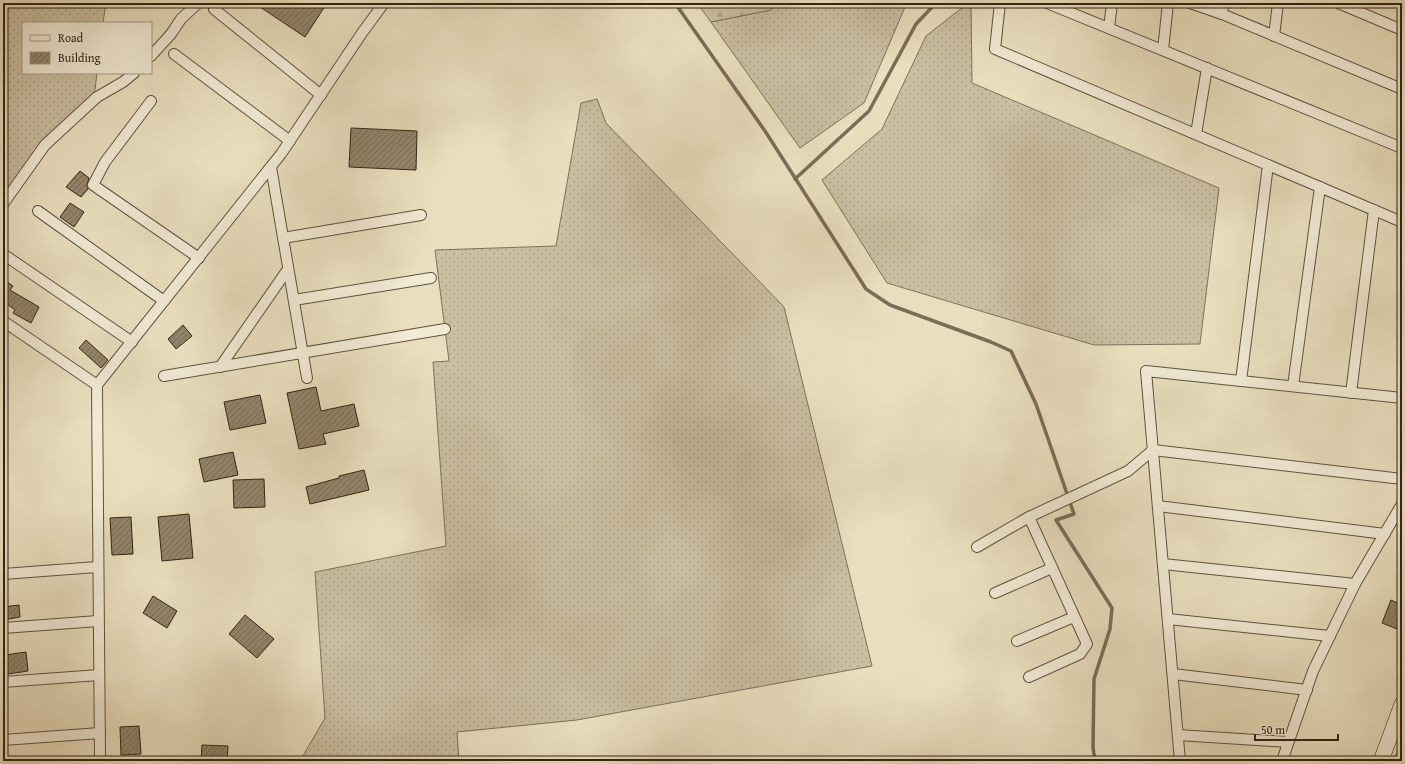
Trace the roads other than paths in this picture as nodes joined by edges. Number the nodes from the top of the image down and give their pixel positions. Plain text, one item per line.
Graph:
1 (198, 3) edge
2 (384, 3) edge
3 (1000, 3) edge
4 (1112, 3) edge
5 (1168, 3) edge
6 (1190, 3) edge
7 (1223, 3) edge
8 (1278, 3) edge
9 (1338, 3) edge
10 (1053, 4) edge
11 (214, 9) dead end
12 (1222, 14) junction
13 (1109, 28) junction
14 (1402, 30) edge
15 (1274, 36) junction
16 (1163, 50) junction
17 (174, 54) dead end
18 (152, 55) edge
19 (1207, 68) junction
20 (133, 74) edge
21 (1402, 90) edge
22 (321, 95) junction
23 (151, 101) dead end
24 (1196, 134) junction
25 (290, 141) junction
26 (1402, 148) edge
27 (1268, 165) junction
28 (271, 167) junction
29 (1320, 187) junction
30 (3, 204) edge
31 (1374, 210) junction
32 (38, 211) dead end
33 (421, 215) dead end
34 (1402, 222) edge
35 (283, 238) junction
36 (3, 254) edge
37 (199, 258) junction
38 (288, 268) junction
39 (431, 278) dead end
40 (294, 300) junction
41 (164, 301) junction
42 (3, 321) edge
43 (444, 329) dead end
44 (132, 342) junction
45 (303, 353) junction
46 (220, 367) junction
47 (164, 376) dead end
48 (307, 378) dead end
49 (1241, 381) junction
50 (97, 385) junction
51 (1293, 386) junction
52 (1350, 392) junction
53 (1402, 398) edge
54 (1153, 450) junction
55 (1402, 478) edge
56 (1402, 504) edge
57 (1158, 506) junction
58 (1029, 517) junction
59 (1385, 534) junction
60 (977, 547) dead end
61 (1163, 564) junction
62 (97, 567) junction
63 (1052, 568) junction
64 (3, 574) edge
65 (1355, 584) junction
66 (995, 593) dead end
67 (1074, 617) junction
68 (1168, 619) junction
69 (98, 622) junction
70 (3, 628) edge
71 (1330, 636) junction
72 (1018, 641) dead end
73 (1173, 674) junction
74 (99, 675) junction
75 (1029, 677) dead end
76 (3, 682) edge
77 (1307, 690) junction
78 (1402, 704) edge
79 (100, 733) junction
80 (1178, 735) junction
81 (3, 740) edge
82 (1288, 742) junction
83 (100, 761) edge
84 (1180, 761) edge
85 (1282, 761) edge
86 (1381, 761) edge

1 - 18 street
2 - 22 street
3 - 24 street
4 - 13 street
5 - 16 street
6 - 12 street
7 - 12 street
8 - 15 street
9 - 14 street
10 - 13 street
11 - 22 street
12 - 15 street
13 - 16 street
15 - 21 street
16 - 19 street
17 - 25 street
19 - 24 street
19 - 26 street
20 - 30 street
22 - 25 street
23 - 37 street
24 - 27 street
25 - 28 street
27 - 29 street
27 - 49 street
28 - 35 street
28 - 37 street
29 - 31 street
29 - 51 street
31 - 34 street
31 - 52 street
32 - 41 street
33 - 35 street
35 - 38 street
36 - 44 street
37 - 41 street
38 - 40 street
38 - 46 street
39 - 40 street
40 - 45 street
41 - 44 street
42 - 50 street
43 - 45 street
44 - 50 street
45 - 46 street
45 - 48 street
46 - 47 street
49 - 51 street
49 - 54 street
50 - 62 street
51 - 52 street
52 - 53 street
54 - 55 street
54 - 57 street
54 - 58 street
56 - 59 street
57 - 59 street
57 - 61 street
58 - 60 street
58 - 63 street
59 - 65 street
61 - 65 street
61 - 68 street
62 - 64 street
62 - 69 street
63 - 66 street
63 - 67 street
65 - 71 street
67 - 72 street
67 - 75 street
68 - 71 street
68 - 73 street
69 - 70 street
69 - 74 street
71 - 77 street
73 - 77 street
73 - 80 street
74 - 76 street
74 - 79 street
77 - 82 street
78 - 86 main road
79 - 81 street
79 - 83 street
80 - 82 street
80 - 84 street
82 - 85 street

